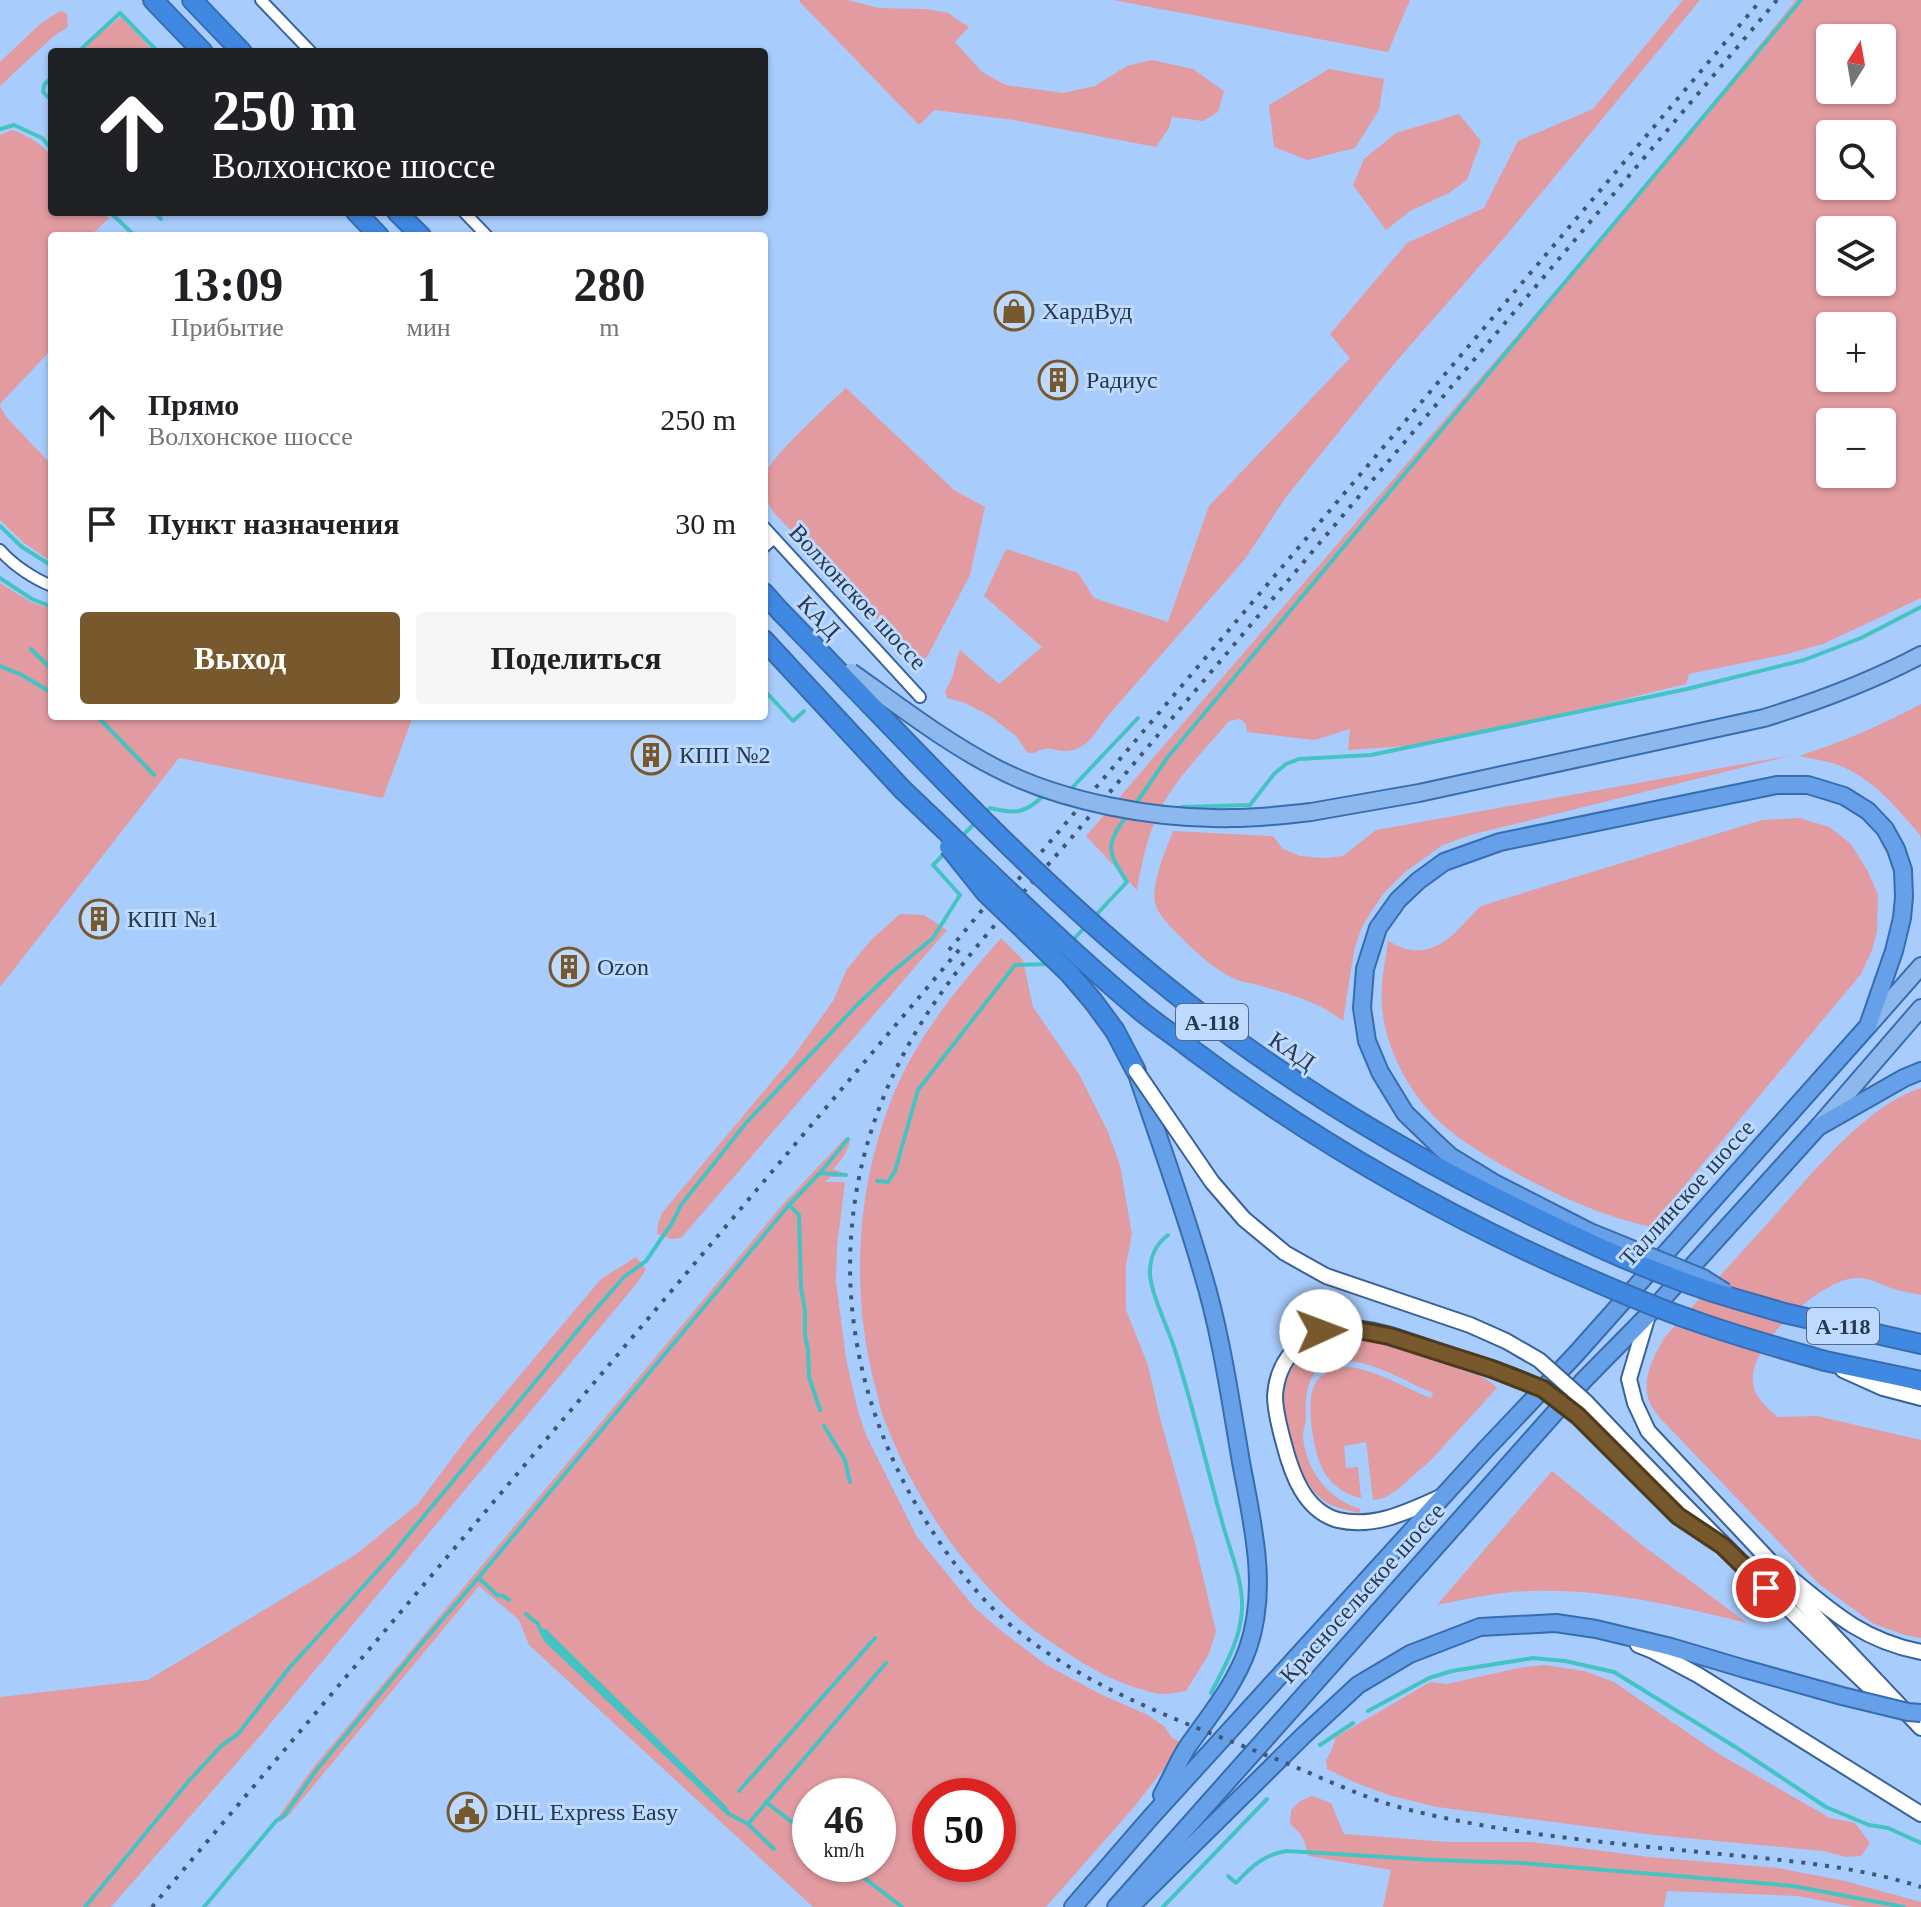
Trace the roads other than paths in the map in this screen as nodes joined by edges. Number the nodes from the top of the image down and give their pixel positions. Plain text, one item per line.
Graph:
1 (153, 0) edge
2 (192, 0) edge
3 (261, 0) edge
4 (199, 48) edge
5 (238, 48) edge
6 (307, 48) edge
7 (360, 216) edge
8 (401, 216) edge
9 (468, 216) edge
10 (375, 232) edge
11 (417, 232) edge
12 (483, 232) edge
13 (768, 531) edge
14 (774, 538) junction
15 (768, 543) edge
16 (0, 550) edge
17 (48, 585) edge
18 (768, 598) edge
19 (780, 611) junction
20 (768, 644) edge
21 (1921, 655) edge
22 (920, 697) dead end
23 (902, 789) junction
24 (1921, 966) edge
25 (1921, 1008) edge
26 (1868, 1026) junction
27 (1136, 1071) junction
28 (1921, 1071) edge
29 (1818, 1127) junction
30 (1736, 1299) junction
31 (1648, 1315) junction
32 (1921, 1341) edge
33 (1825, 1361) junction
34 (1921, 1381) edge
35 (1921, 1398) edge
36 (1486, 1449) joint
37 (1634, 1462) junction
38 (1444, 1496) junction
39 (1768, 1559) junction
40 (1596, 1629) junction
41 (1921, 1652) edge
42 (1921, 1713) edge
43 (1921, 1728) edge
44 (1921, 1737) edge
45 (1921, 1814) edge
46 (1151, 1817) junction
47 (1073, 1907) edge
48 (1116, 1907) edge
49 (1130, 1907) edge

1 - 4 highway
2 - 5 highway
3 - 6 street
7 - 10 highway
8 - 11 highway
9 - 12 street
13 - 14 street, Волхонское шоссе
14 - 15 street
14 - 22 street, Волхонское шоссе
16 - 17 street
18 - 19 highway, КАД / А-118
19 - 21 main road, bridge
19 - 30 highway, КАД / А-118, bridge
20 - 23 highway, А-118
23 - 27 highway, bridge
23 - 33 highway, А-118, bridge
24 - 26 main road, Таллинское шоссе
25 - 29 main road
26 - 30 highway, bridge
26 - 36 highway, Таллинское шоссе
27 - 37 main road, bridge
27 - 46 highway, bridge
28 - 29 highway
29 - 31 highway
30 - 32 highway, КАД / А-118
31 - 39 main road
31 - 48 highway, Красносельское шоссе
33 - 34 highway, А-118
33 - 35 main road
36 - 38 highway, Красносельское шоссе
37 - 38 main road, bridge
37 - 44 main road
38 - 46 highway, Красносельское шоссе
39 - 41 main road
39 - 43 main road
40 - 42 highway, bridge
40 - 45 main road
40 - 49 highway
46 - 47 highway, Красносельское шоссе

